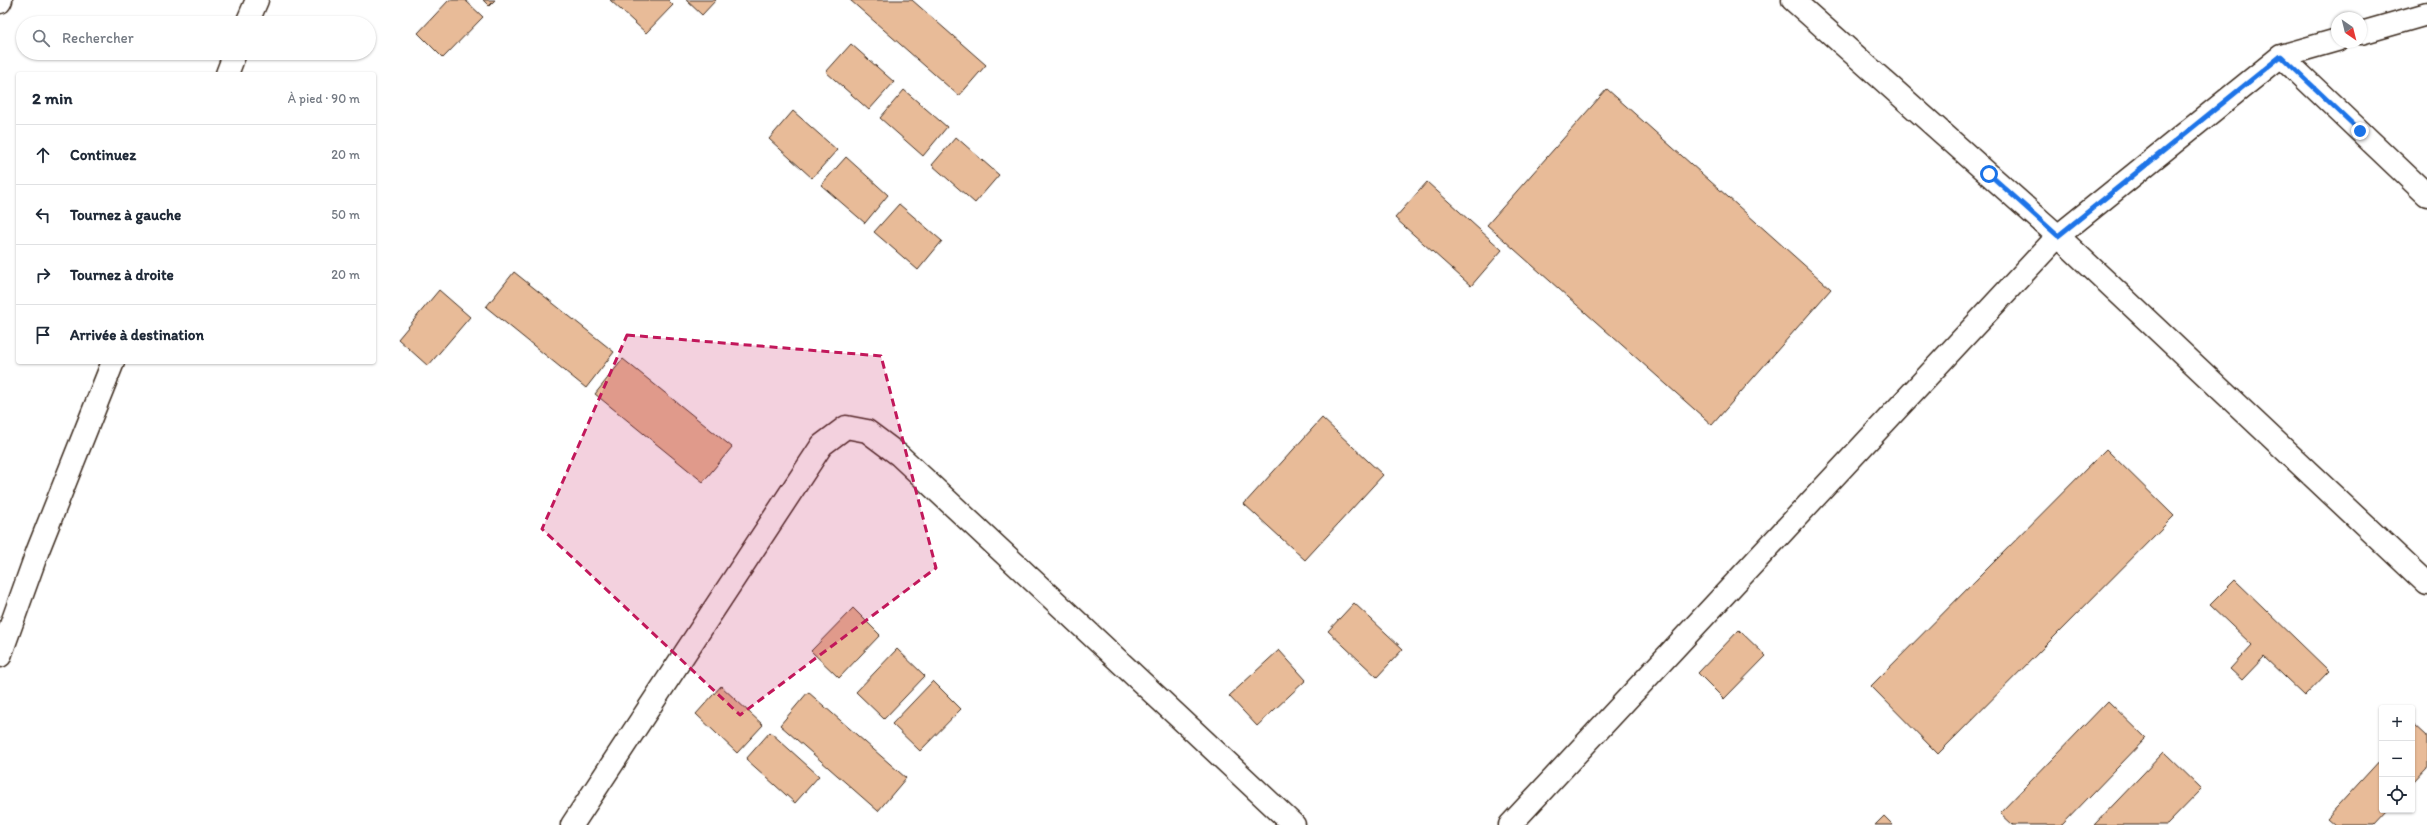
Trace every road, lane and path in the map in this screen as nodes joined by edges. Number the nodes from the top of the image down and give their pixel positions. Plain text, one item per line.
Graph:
1 (256, 0) edge
2 (1793, 0) edge
3 (2427, 14) edge
4 (250, 16) edge
5 (2367, 31) edge
6 (2331, 42) edge
7 (2281, 56) junction
8 (233, 60) edge
9 (228, 72) edge
10 (2427, 195) edge
11 (2058, 236) junction
12 (112, 364) edge
13 (2427, 584) edge
14 (0, 656) edge
15 (572, 825) edge
16 (1294, 825) edge
17 (1510, 825) edge

1 - 4 street
2 - 11 street
3 - 5 street
6 - 7 street
7 - 10 street
7 - 11 street
8 - 9 street
11 - 13 street
11 - 17 street
12 - 14 street
15 - 16 street

